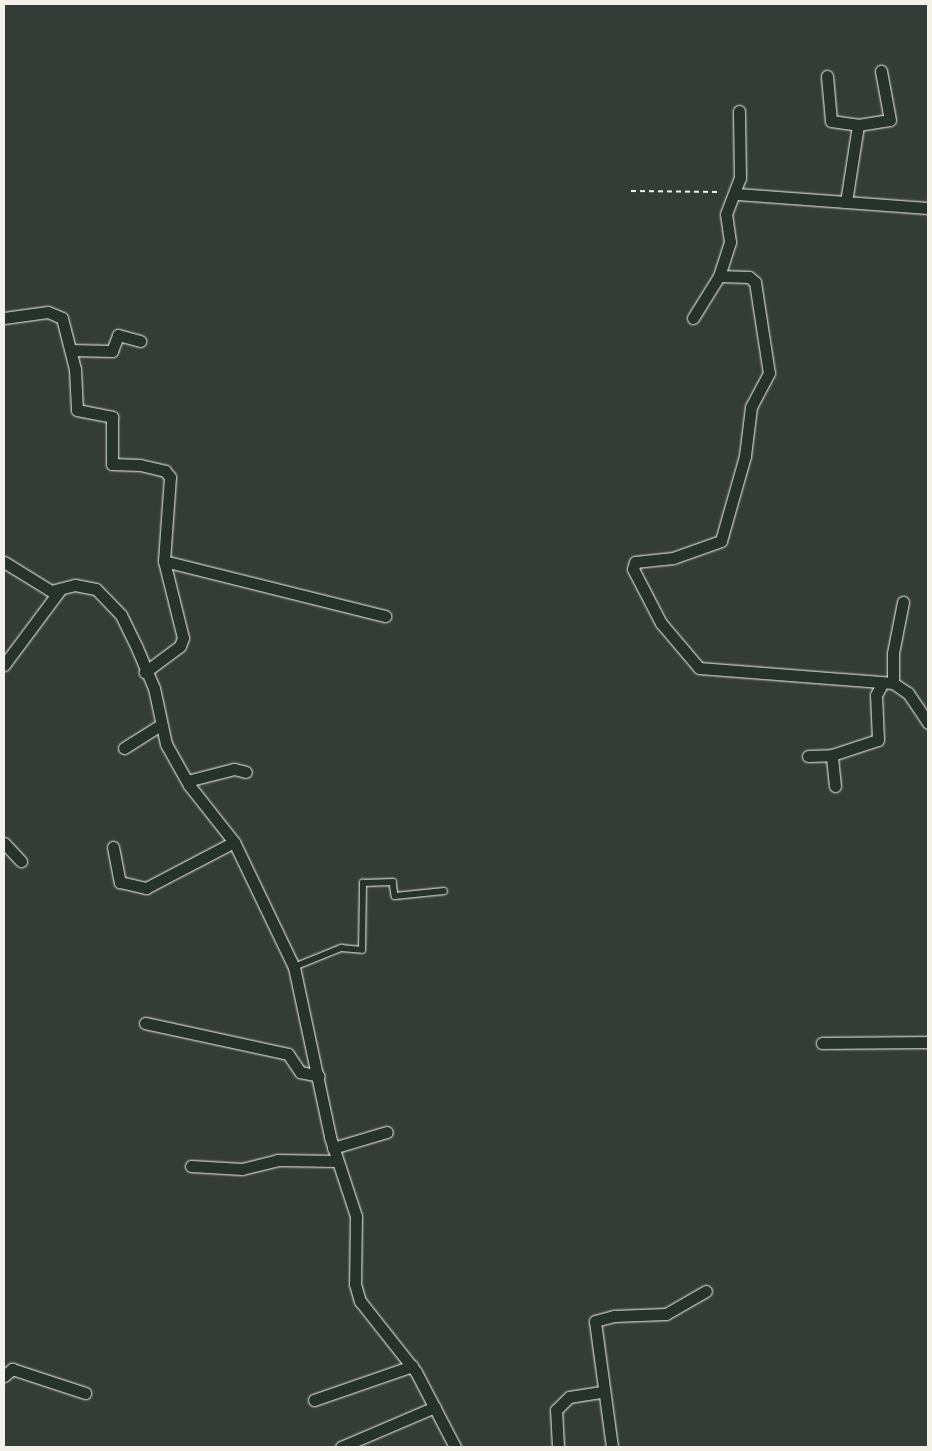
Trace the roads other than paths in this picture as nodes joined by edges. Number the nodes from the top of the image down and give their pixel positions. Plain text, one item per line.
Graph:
1 (881, 70) dead end
2 (827, 76) dead end
3 (739, 111) dead end
4 (858, 125) junction
5 (736, 194) junction
6 (846, 202) junction
7 (928, 208) edge
8 (719, 276) junction
9 (4, 318) edge
10 (693, 318) dead end
11 (140, 342) dead end
12 (71, 350) junction
13 (164, 561) junction
14 (4, 562) edge
15 (60, 590) junction
16 (903, 602) dead end
17 (385, 616) dead end
18 (4, 665) edge
19 (145, 672) junction
20 (888, 683) junction
21 (928, 723) edge
22 (159, 726) junction
23 (124, 748) dead end
24 (832, 755) junction
25 (808, 756) dead end
26 (246, 772) dead end
27 (187, 781) junction
28 (835, 786) dead end
29 (234, 842) junction
30 (4, 844) edge
31 (113, 847) dead end
32 (21, 861) dead end
33 (444, 891) dead end
34 (294, 967) junction
35 (145, 1023) dead end
36 (928, 1042) edge
37 (822, 1043) dead end
38 (319, 1076) junction
39 (387, 1132) dead end
40 (333, 1148) junction
41 (337, 1161) junction
42 (191, 1166) dead end
43 (706, 1291) dead end
44 (412, 1366) junction
45 (4, 1376) edge
46 (602, 1392) junction
47 (85, 1393) dead end
48 (314, 1400) dead end
49 (435, 1407) junction
50 (341, 1447) edge
51 (455, 1447) edge
52 (558, 1447) edge
53 (612, 1447) edge

1 - 4 street
2 - 4 street
3 - 5 street
4 - 6 street
5 - 6 street
5 - 8 street
6 - 7 street
8 - 10 street
8 - 20 street
9 - 12 street
11 - 12 street
12 - 13 street
13 - 17 street
13 - 19 street
14 - 15 street
15 - 18 street
15 - 19 street
16 - 20 street
19 - 22 street
20 - 21 street
20 - 24 street
22 - 23 street
22 - 27 street
24 - 25 street
24 - 28 street
26 - 27 street
27 - 29 street
29 - 31 street
29 - 34 street
30 - 32 street
33 - 34 lane
34 - 38 street
35 - 38 street
36 - 37 street
38 - 40 street
39 - 40 street
40 - 41 street
41 - 42 street
41 - 44 street
43 - 46 street
44 - 48 street
44 - 49 street
45 - 47 street
46 - 52 street
46 - 53 street
49 - 50 street
49 - 51 street

